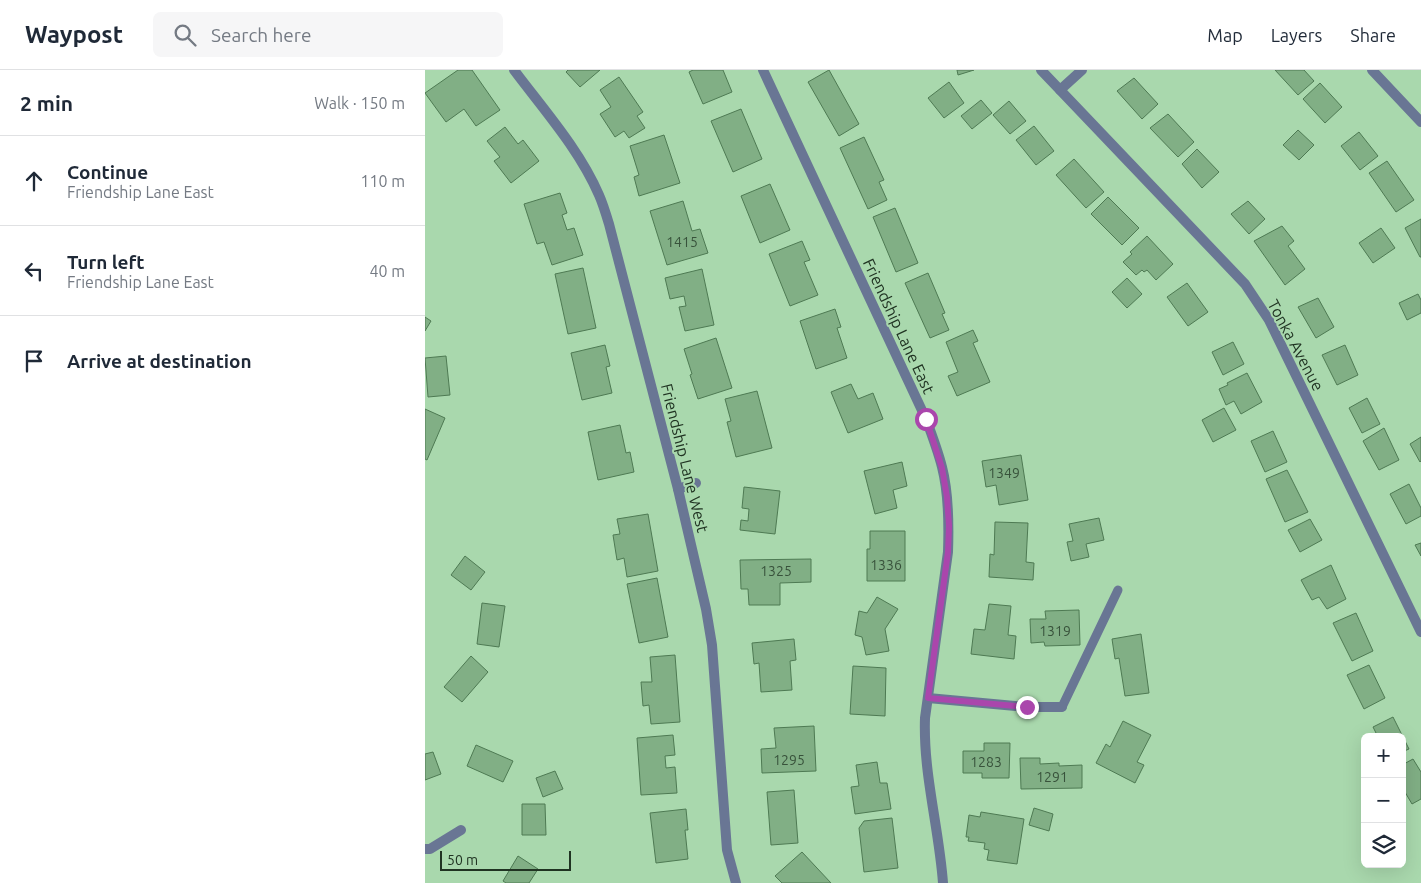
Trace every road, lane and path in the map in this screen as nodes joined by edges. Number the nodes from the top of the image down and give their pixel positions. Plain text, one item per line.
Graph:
1 (515, 70) edge
2 (763, 70) edge
3 (1041, 70) edge
4 (1082, 70) edge
5 (1372, 70) edge
6 (1061, 90) junction
7 (1421, 122) edge
8 (696, 484) dead end
9 (678, 489) junction
10 (1118, 590) dead end
11 (1421, 632) edge
12 (928, 698) junction
13 (1063, 707) joint
14 (461, 830) dead end
15 (425, 850) edge
16 (736, 883) edge
17 (943, 883) edge

1 - 9 street, Friendship Lane West
2 - 12 street, Friendship Lane East
3 - 6 street, Tonka Avenue
4 - 6 street
5 - 7 street
6 - 11 street, Tonka Avenue
8 - 9 street
9 - 16 street, Friendship Lane West
10 - 13 lane
12 - 13 street
12 - 17 street, Friendship Lane East
14 - 15 street

